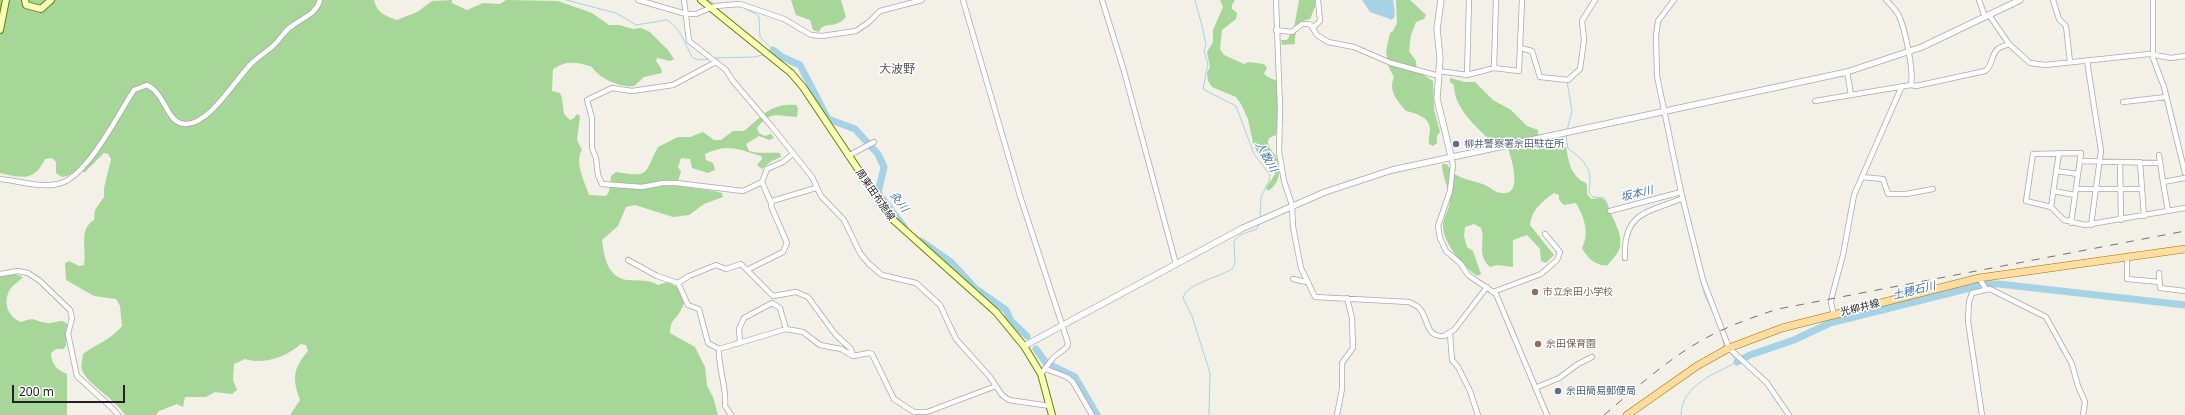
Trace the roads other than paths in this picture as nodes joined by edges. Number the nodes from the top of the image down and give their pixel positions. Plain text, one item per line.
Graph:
1 (6, 0) edge
2 (25, 0) edge
3 (51, 0) edge
4 (320, 0) edge
5 (638, 0) edge
6 (684, 0) edge
7 (701, 0) edge
8 (922, 0) edge
9 (962, 0) edge
10 (1102, 0) edge
11 (1276, 0) edge
12 (1318, 0) edge
13 (1441, 0) edge
14 (1469, 0) edge
15 (1496, 0) edge
16 (1522, 0) edge
17 (1595, 0) edge
18 (1674, 0) edge
19 (1886, 0) edge
20 (1979, 0) edge
21 (2020, 0) edge
22 (2053, 0) edge
23 (2154, 0) edge
24 (709, 8) junction
25 (686, 14) junction
26 (1987, 16) junction
27 (1313, 28) junction
28 (0, 30) edge
29 (1276, 30) junction
30 (2009, 44) junction
31 (1520, 48) junction
32 (1908, 53) junction
33 (2152, 55) junction
34 (2185, 56) edge
35 (714, 60) junction
36 (2087, 61) junction
37 (2070, 62) junction
38 (1494, 68) junction
39 (1847, 72) junction
40 (1439, 74) junction
41 (1467, 75) junction
42 (1911, 85) junction
43 (1902, 86) junction
44 (1851, 95) junction
45 (2166, 97) junction
46 (1815, 101) dead end
47 (2123, 102) dead end
48 (1664, 111) junction
49 (874, 142) dead end
50 (2059, 153) junction
51 (793, 154) junction
52 (2159, 155) dead end
53 (848, 156) junction
54 (1451, 156) junction
55 (2080, 160) junction
56 (2099, 162) junction
57 (2120, 162) junction
58 (2140, 162) junction
59 (2160, 163) junction
60 (2056, 171) junction
61 (2185, 173) edge
62 (2078, 174) junction
63 (1862, 177) junction
64 (2185, 178) edge
65 (0, 179) edge
66 (762, 182) junction
67 (2163, 182) junction
68 (816, 188) junction
69 (1933, 189) dead end
70 (2076, 189) junction
71 (2142, 189) junction
72 (2096, 190) junction
73 (2120, 190) junction
74 (2053, 191) junction
75 (1681, 192) junction
76 (2075, 194) junction
77 (1683, 198) junction
78 (771, 203) junction
79 (1292, 205) junction
80 (2051, 207) junction
81 (2185, 208) edge
82 (1610, 210) dead end
83 (2168, 212) junction
84 (2144, 216) junction
85 (2121, 220) junction
86 (2071, 223) junction
87 (2091, 225) junction
88 (1545, 234) dead end
89 (2185, 249) edge
90 (2127, 257) junction
91 (1625, 258) dead end
92 (628, 260) dead end
93 (1176, 264) junction
94 (747, 270) junction
95 (2159, 273) dead end
96 (0, 274) edge
97 (1293, 279) dead end
98 (1980, 279) junction
99 (1306, 282) junction
100 (2160, 282) junction
101 (678, 283) junction
102 (1487, 286) junction
103 (1985, 288) junction
104 (2185, 291) edge
105 (1493, 292) junction
106 (1347, 298) junction
107 (1834, 315) junction
108 (1060, 326) junction
109 (786, 329) junction
110 (1450, 334) junction
111 (740, 342) junction
112 (1024, 346) junction
113 (1729, 348) junction
114 (719, 349) junction
115 (853, 356) junction
116 (1592, 357) dead end
117 (1046, 368) junction
118 (1041, 374) junction
119 (996, 386) junction
120 (1535, 388) junction
121 (1050, 406) junction
122 (118, 415) edge
123 (731, 415) edge
124 (1052, 415) edge
125 (1092, 415) edge
126 (1337, 415) edge
127 (1478, 415) edge
128 (1546, 415) edge
129 (1628, 415) edge
130 (1788, 415) edge
131 (1982, 415) edge
132 (2083, 415) edge

1 - 28 main road
2 - 3 main road
4 - 65 street
5 - 25 street
6 - 25 street
7 - 24 main road, 周東田布施線
8 - 24 street
9 - 108 street
10 - 93 street
11 - 29 street
12 - 27 street
13 - 40 street
14 - 41 street
15 - 38 street
16 - 31 street
17 - 31 street
18 - 48 street
19 - 32 street
20 - 26 street
21 - 26 street
22 - 37 street
23 - 33 street
24 - 25 street
24 - 53 main road, 周東田布施線
25 - 35 street
26 - 30 street
26 - 32 street
27 - 29 street
27 - 40 street
29 - 79 street
30 - 37 street
30 - 42 street
31 - 38 street
32 - 39 street
32 - 42 street
33 - 34 street
33 - 36 street
33 - 45 street
35 - 51 street
35 - 66 street
36 - 37 street
36 - 56 street
38 - 41 street
39 - 44 street
39 - 48 street
40 - 41 street
40 - 54 street
42 - 43 street
43 - 44 street
43 - 63 street
44 - 46 street
45 - 47 street
45 - 61 street
48 - 54 street
48 - 75 street
49 - 53 street
50 - 55 street
50 - 60 street
50 - 80 street
51 - 66 street
51 - 68 street
52 - 59 street
53 - 112 main road, 周東田布施線
54 - 79 street
54 - 102 street
55 - 56 street
55 - 62 street
56 - 57 street
56 - 72 street
57 - 58 street
57 - 73 street
58 - 59 street
58 - 71 street
59 - 67 street
60 - 62 street
60 - 74 street
62 - 70 street
63 - 69 street
63 - 107 street
64 - 67 street
66 - 78 street
67 - 83 street
68 - 78 street
68 - 119 street
70 - 72 street
70 - 76 street
71 - 73 street
71 - 84 street
72 - 73 street
72 - 87 street
73 - 85 street
74 - 76 street
74 - 80 street
75 - 77 street
75 - 82 street
76 - 86 street
77 - 91 street
77 - 113 street
78 - 94 street
79 - 93 street
79 - 99 street
80 - 86 street
81 - 83 street
83 - 84 street
84 - 85 street
85 - 87 street
86 - 87 street
88 - 105 street
89 - 90 main road, 光柳井線
90 - 98 main road, 光柳井線
90 - 100 street
92 - 101 street
93 - 108 street
94 - 101 street
94 - 115 street
95 - 100 street
96 - 122 street
97 - 99 street
98 - 103 street
98 - 107 main road, 光柳井線
99 - 106 street
100 - 104 street
101 - 114 street
102 - 105 street
102 - 110 street
103 - 131 street
103 - 132 street
105 - 120 street
106 - 110 street
106 - 126 street
107 - 113 main road, 光柳井線
108 - 112 street
108 - 117 street
109 - 111 street
109 - 111 street
109 - 115 street
110 - 127 street
111 - 114 street
112 - 118 main road, 周東田布施線
113 - 129 main road, 光柳井線
113 - 130 street
114 - 123 street
115 - 119 street
116 - 120 street
117 - 118 street
117 - 125 street
118 - 121 main road, 周東田布施線
119 - 121 street
120 - 128 street
121 - 124 main road, 周東田布施線

